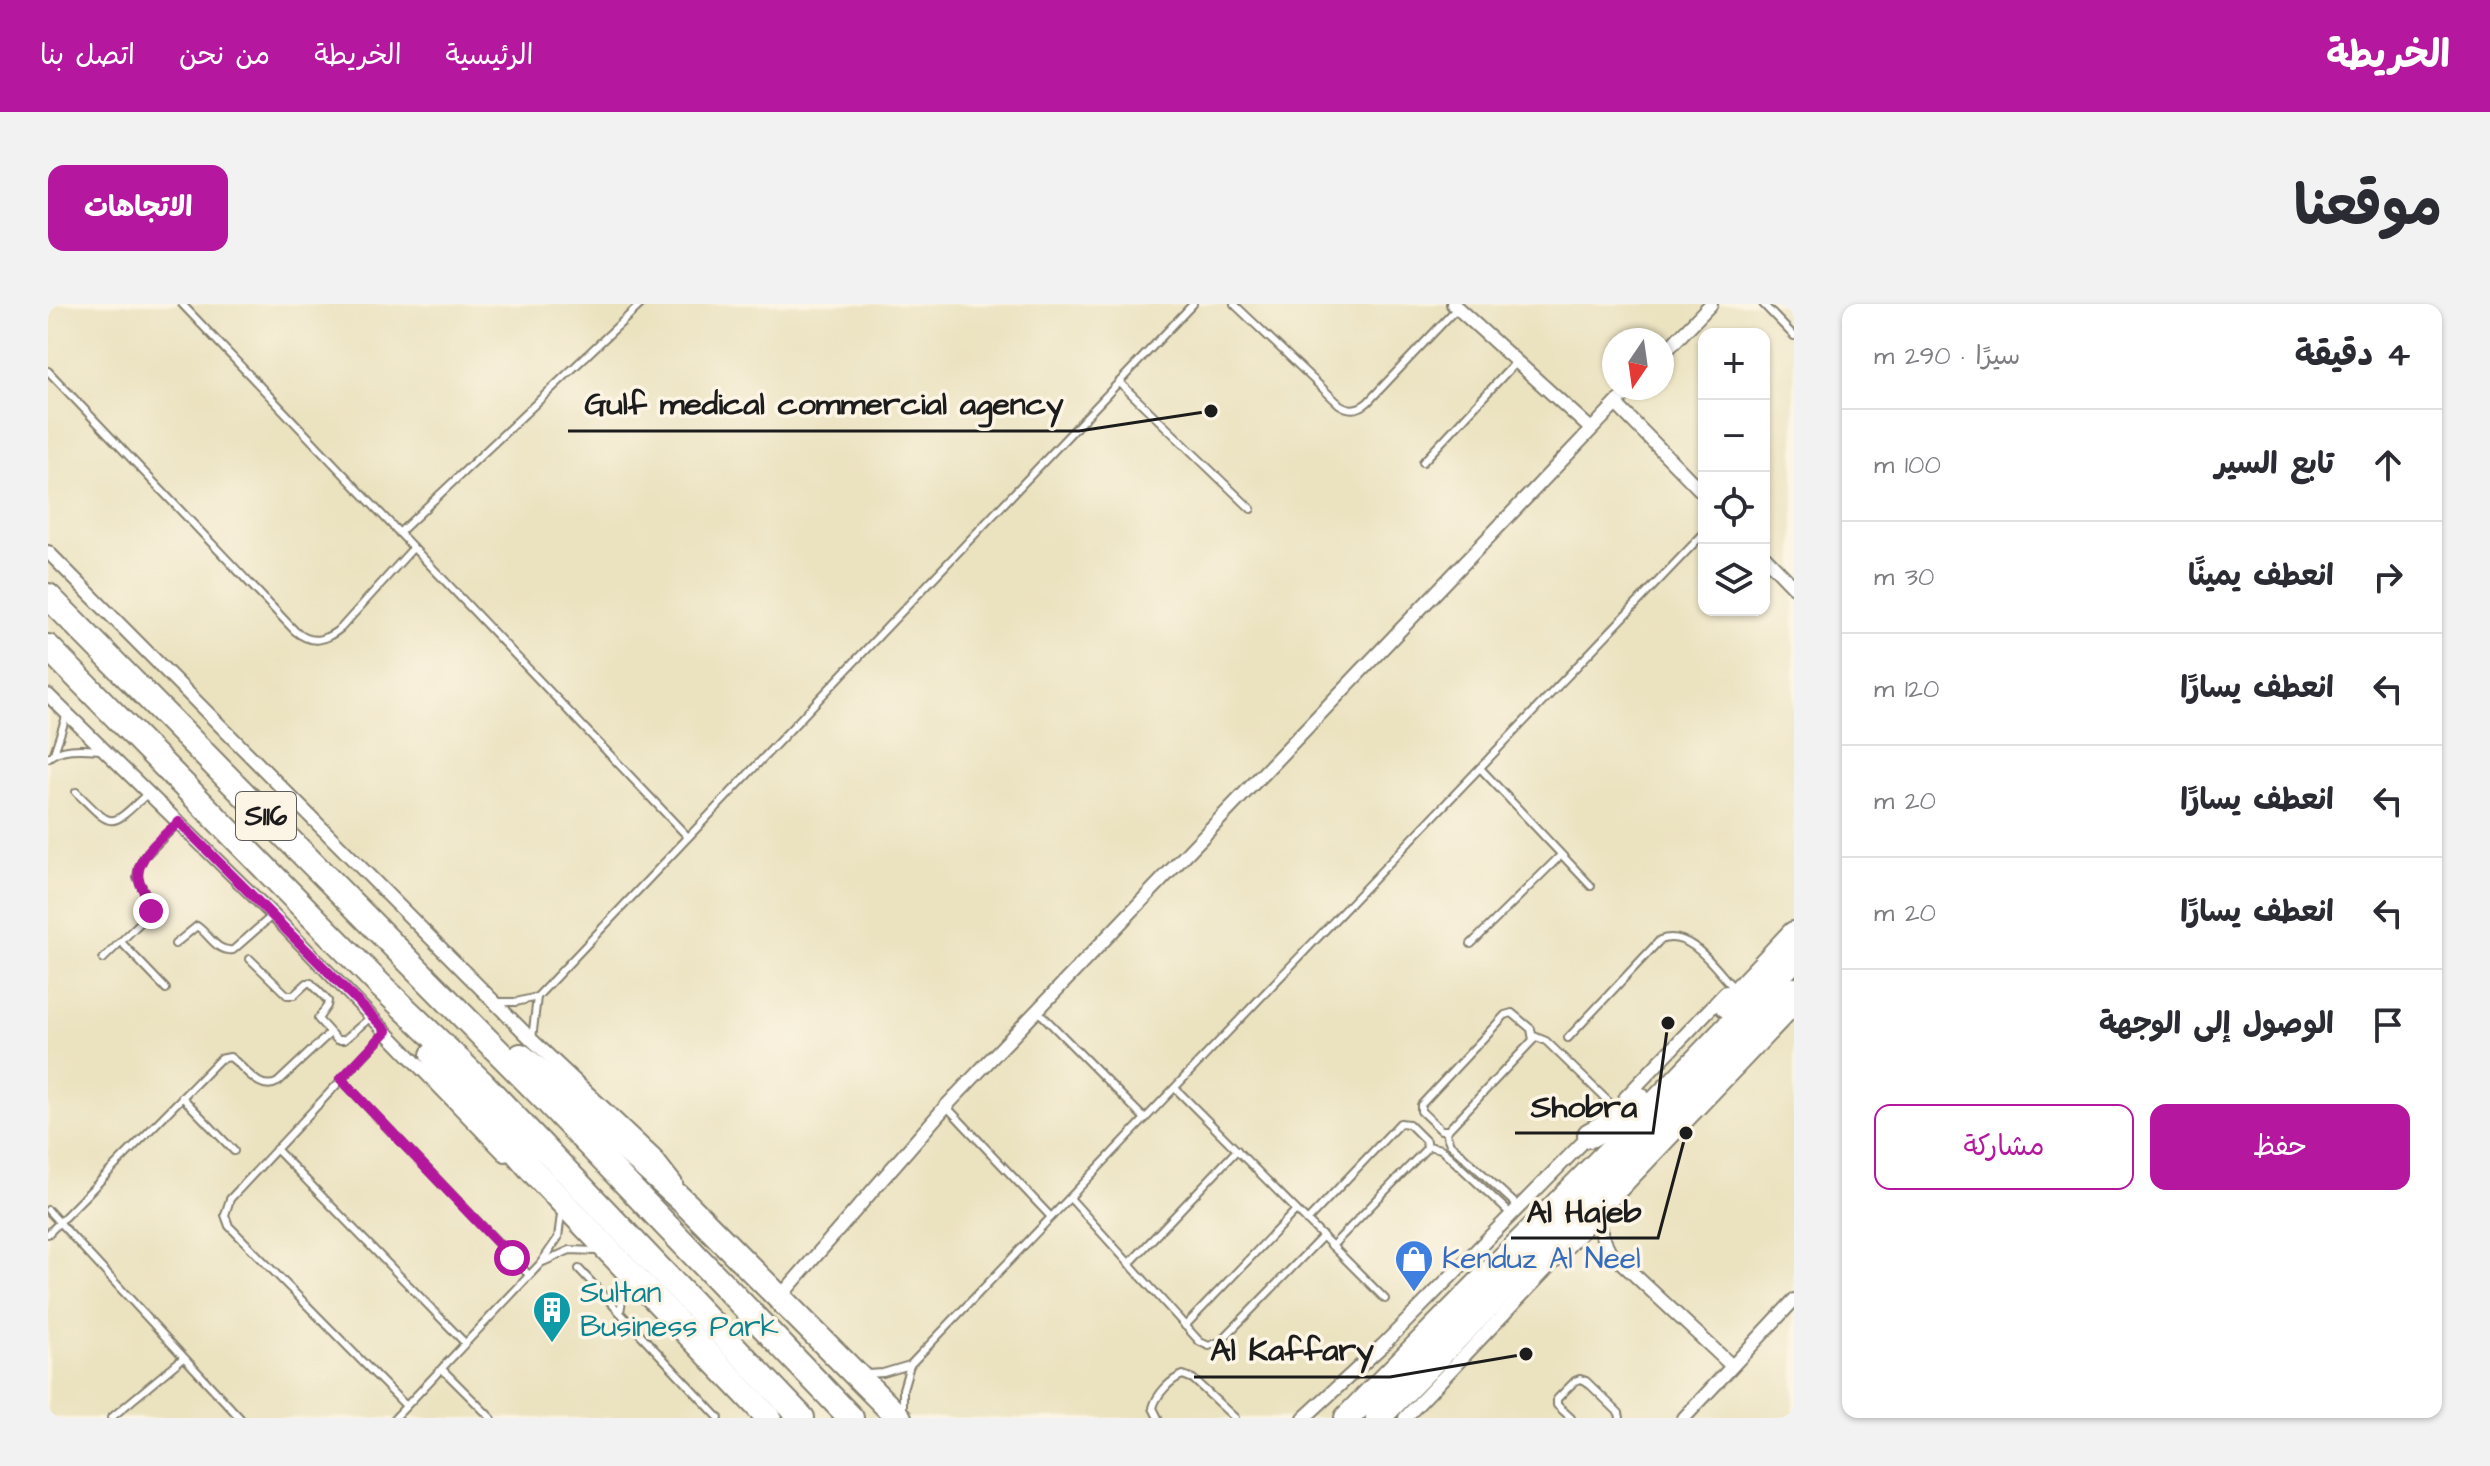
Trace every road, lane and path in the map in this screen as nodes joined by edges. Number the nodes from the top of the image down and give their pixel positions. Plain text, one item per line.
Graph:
1 (182, 304) edge
2 (641, 304) edge
3 (1193, 304) edge
4 (1234, 304) edge
5 (1711, 304) edge
6 (1763, 304) edge
7 (1455, 306) edge
8 (1794, 336) edge
9 (1674, 343) edge
10 (1516, 362) junction
11 (48, 371) edge
12 (1119, 382) junction
13 (1620, 400) edge
14 (1616, 404) junction
15 (1591, 429) junction
16 (1423, 462) dead end
17 (1698, 488) edge
18 (1251, 509) dead end
19 (399, 533) junction
20 (1698, 539) edge
21 (413, 548) junction
22 (48, 552) edge
23 (1770, 562) edge
24 (1794, 587) edge
25 (48, 596) edge
26 (48, 647) edge
27 (48, 695) edge
28 (67, 714) junction
29 (103, 750) junction
30 (51, 756) edge
31 (1480, 768) junction
32 (76, 792) dead end
33 (148, 793) junction
34 (179, 822) junction
35 (688, 837) junction
36 (1561, 855) junction
37 (1591, 886) dead end
38 (273, 915) junction
39 (1794, 920) edge
40 (1794, 934) edge
41 (121, 942) junction
42 (175, 944) dead end
43 (1471, 944) dead end
44 (103, 959) dead end
45 (250, 959) dead end
46 (1794, 959) edge
47 (381, 986) junction
48 (1732, 986) junction
49 (166, 989) dead end
50 (1794, 990) edge
51 (537, 997) junction
52 (493, 1001) junction
53 (1794, 1009) edge
54 (1038, 1010) junction
55 (372, 1016) junction
56 (387, 1031) junction
57 (329, 1034) junction
58 (483, 1036) junction
59 (1534, 1036) junction
60 (1568, 1038) dead end
61 (532, 1040) junction
62 (341, 1079) junction
63 (1175, 1088) junction
64 (182, 1097) junction
65 (946, 1106) junction
66 (1613, 1111) junction
67 (1145, 1119) junction
68 (1445, 1131) junction
69 (1590, 1135) junction
70 (1428, 1146) junction
71 (276, 1149) junction
72 (1237, 1150) junction
73 (234, 1151) dead end
74 (1070, 1198) junction
75 (686, 1204) junction
76 (48, 1210) edge
77 (1296, 1210) junction
78 (1516, 1212) junction
79 (561, 1214) junction
80 (1051, 1217) junction
81 (1597, 1217) junction
82 (1307, 1221) junction
83 (60, 1223) junction
84 (48, 1234) edge
85 (1323, 1236) junction
86 (1332, 1246) junction
87 (595, 1251) junction
88 (540, 1264) junction
89 (1129, 1264) junction
90 (579, 1269) dead end
91 (529, 1275) junction
92 (625, 1283) junction
93 (780, 1297) junction
94 (1385, 1299) dead end
95 (1794, 1300) edge
96 (620, 1312) junction
97 (1185, 1326) junction
98 (697, 1340) junction
99 (465, 1343) junction
100 (183, 1358) junction
101 (910, 1365) junction
102 (1732, 1366) junction
103 (442, 1369) junction
104 (855, 1373) junction
105 (406, 1406) junction
106 (1360, 1415) edge
107 (111, 1418) edge
108 (240, 1418) edge
109 (395, 1418) edge
110 (491, 1418) edge
111 (719, 1418) edge
112 (769, 1418) edge
113 (802, 1418) edge
114 (851, 1418) edge
115 (902, 1418) edge
116 (1158, 1418) edge
117 (1235, 1418) edge
118 (1304, 1418) edge
119 (1405, 1418) edge
120 (1571, 1418) edge
121 (1620, 1418) edge
122 (1684, 1418) edge

1 - 19 lane
2 - 19 lane
3 - 12 lane
4 - 7 lane
5 - 9 street
6 - 8 lane
7 - 10 street
10 - 15 street
10 - 16 lane
11 - 21 lane
12 - 18 lane
12 - 35 lane
13 - 14 street
14 - 15 street
14 - 17 street
15 - 54 street
19 - 21 lane
20 - 31 lane
21 - 35 lane
22 - 52 street
23 - 24 street
25 - 58 highway, S116
26 - 47 highway, S116
27 - 28 street
28 - 29 street
28 - 30 lane
29 - 30 lane
29 - 33 street
31 - 36 lane
31 - 63 lane
32 - 33 lane
33 - 34 street
34 - 38 street
34 - 41 lane
35 - 51 lane
36 - 37 lane
36 - 43 lane
38 - 42 lane
38 - 55 street
39 - 48 street
40 - 69 highway
41 - 44 lane
41 - 49 lane
45 - 57 lane
46 - 106 highway
47 - 98 highway
47 - 113 highway, S116
48 - 60 lane
48 - 66 street
50 - 106 highway
51 - 52 lane
51 - 61 lane
52 - 61 street
53 - 81 street
54 - 65 street
54 - 67 lane
55 - 56 street
55 - 57 lane
56 - 62 lane
56 - 79 street
57 - 64 lane
58 - 75 highway
58 - 114 highway, S116
59 - 66 lane
59 - 68 lane
59 - 68 lane
61 - 75 street
62 - 71 lane
62 - 91 lane
63 - 67 lane
63 - 72 lane
64 - 73 lane
64 - 83 lane
65 - 80 lane
65 - 93 street
66 - 69 street
67 - 74 lane
68 - 78 lane
69 - 78 street
70 - 78 lane
70 - 82 lane
70 - 86 lane
71 - 99 lane
71 - 105 lane
72 - 77 lane
72 - 89 lane
74 - 80 lane
74 - 89 lane
75 - 93 highway
76 - 83 lane
77 - 82 lane
77 - 97 lane
78 - 118 street
79 - 87 street
79 - 88 lane
80 - 101 lane
81 - 102 street
81 - 119 street
82 - 85 lane
83 - 84 lane
83 - 100 lane
85 - 86 lane
85 - 97 lane
86 - 94 lane
87 - 88 lane
87 - 92 street
88 - 91 lane
89 - 97 lane
90 - 96 lane
91 - 99 lane
92 - 96 lane
92 - 98 street
93 - 104 highway
95 - 102 street
96 - 111 lane
98 - 112 highway
99 - 103 lane
100 - 107 lane
100 - 108 lane
101 - 104 lane
101 - 115 lane
102 - 122 street
103 - 105 lane
103 - 110 lane
104 - 115 highway
105 - 109 lane
116 - 117 lane
120 - 121 lane

